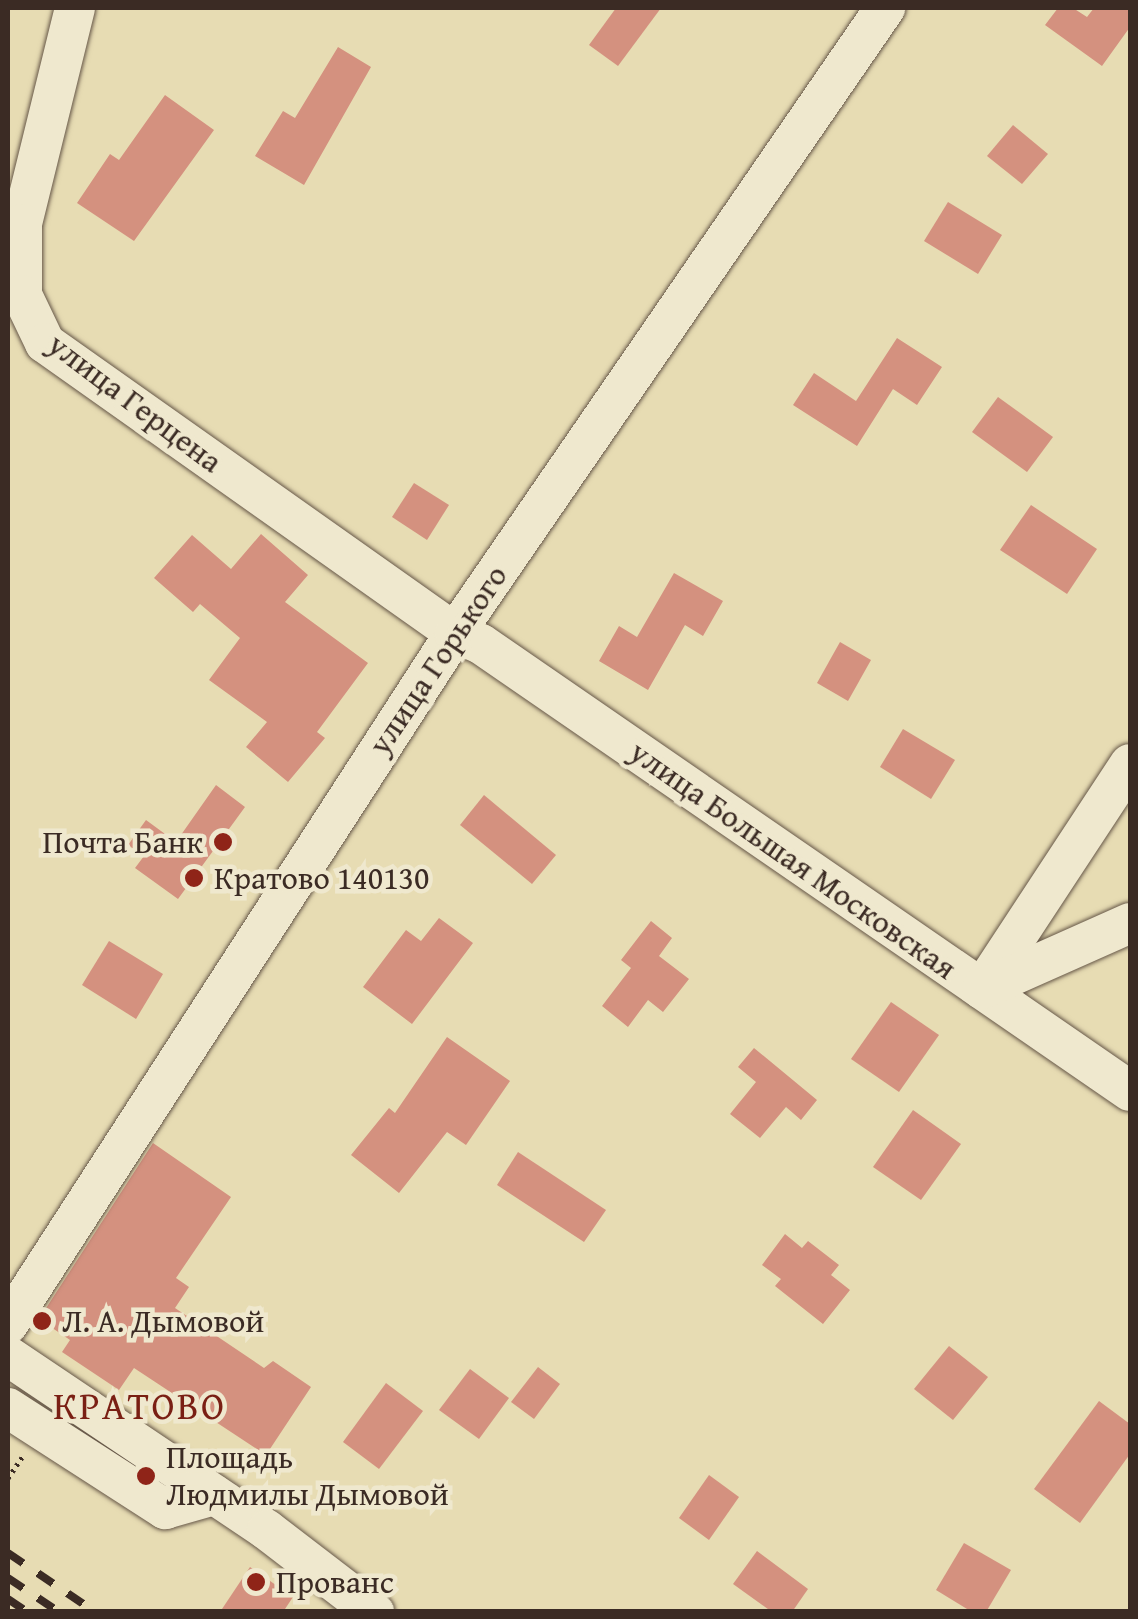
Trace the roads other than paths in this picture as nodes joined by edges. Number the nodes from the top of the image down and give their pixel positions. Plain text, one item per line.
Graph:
1 (74, 8) edge
2 (886, 8) edge
3 (455, 632) junction
4 (1130, 764) edge
5 (1130, 923) edge
6 (982, 989) junction
7 (1130, 1091) edge
8 (8, 1324) edge
9 (8, 1356) edge
10 (8, 1408) edge
11 (214, 1495) junction
12 (374, 1612) edge

1 - 3 street, улица Герцена
2 - 3 street, улица Горького
3 - 6 street, улица Большая Московская
3 - 8 street, улица Горького
4 - 6 street
5 - 6 street
6 - 7 street, улица Большая Московская
9 - 11 street
10 - 11 street
11 - 12 street

